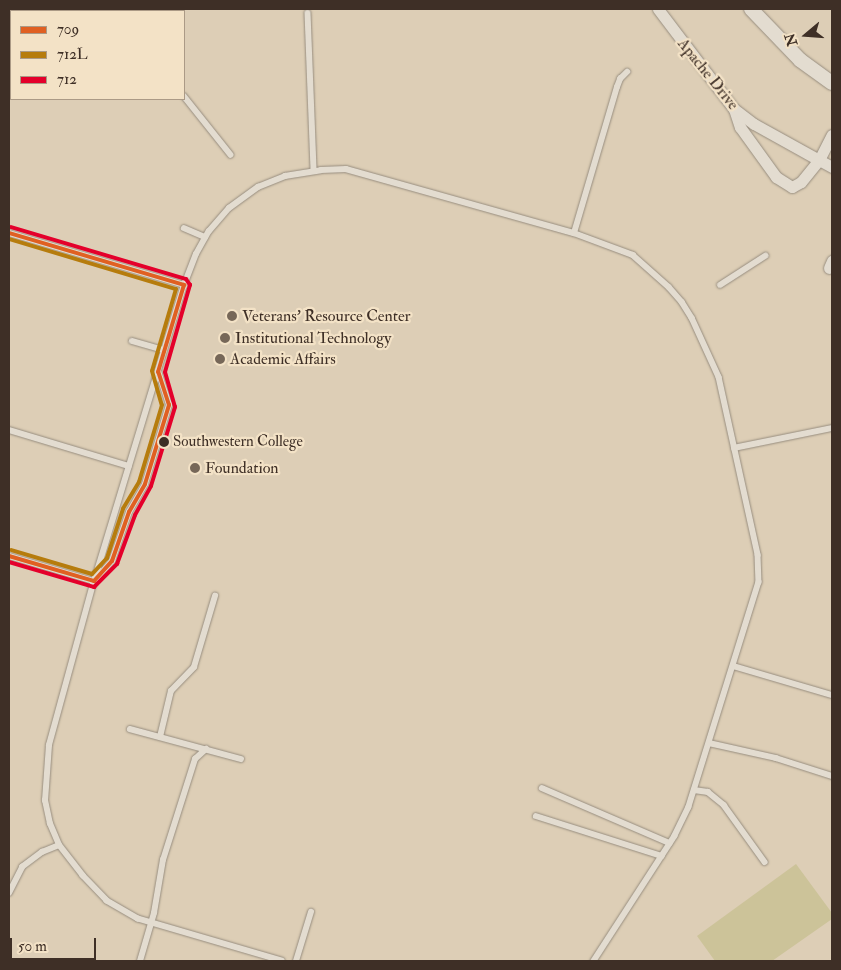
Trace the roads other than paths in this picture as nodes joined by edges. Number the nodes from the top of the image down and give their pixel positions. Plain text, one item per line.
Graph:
1 (658, 9) edge
2 (751, 9) edge
3 (308, 13) dead end
4 (627, 72) dead end
5 (832, 82) edge
6 (185, 97) edge
7 (734, 109) junction
8 (832, 136) edge
9 (231, 155) dead end
10 (819, 160) junction
11 (832, 167) edge
12 (314, 171) junction
13 (184, 228) dead end
14 (574, 233) junction
15 (9, 234) edge
16 (205, 237) junction
17 (765, 256) dead end
18 (184, 285) junction
19 (720, 285) dead end
20 (132, 341) dead end
21 (164, 350) junction
22 (158, 372) junction
23 (832, 428) edge
24 (9, 430) edge
25 (734, 448) junction
26 (129, 466) junction
27 (9, 556) edge
28 (94, 582) junction
29 (215, 596) dead end
30 (733, 666) junction
31 (832, 695) edge
32 (130, 729) dead end
33 (160, 737) junction
34 (709, 743) junction
35 (206, 749) junction
36 (241, 759) dead end
37 (832, 776) edge
38 (542, 788) dead end
39 (694, 790) junction
40 (536, 816) dead end
41 (670, 843) junction
42 (59, 845) junction
43 (662, 856) junction
44 (765, 862) dead end
45 (9, 893) edge
46 (311, 912) dead end
47 (150, 923) junction
48 (140, 961) edge
49 (282, 961) edge
50 (296, 961) edge
51 (594, 961) edge

1 - 7 street, Apache Drive
2 - 5 street
3 - 12 lane
4 - 14 lane
6 - 9 lane
7 - 10 street, Apache Drive
7 - 10 street
8 - 10 street
10 - 11 street, Apache Drive
12 - 14 lane
12 - 16 lane
13 - 16 lane
14 - 25 lane
15 - 18 lane
16 - 18 lane
17 - 19 lane
18 - 21 lane
20 - 21 lane
21 - 22 lane
22 - 26 lane
22 - 28 lane
23 - 25 lane
24 - 26 lane
25 - 30 lane
26 - 28 lane
27 - 28 lane
28 - 42 lane
29 - 33 lane
30 - 31 lane
30 - 34 lane
32 - 33 lane
33 - 35 lane
34 - 37 lane
34 - 39 lane
35 - 36 lane
35 - 47 lane
38 - 41 lane
39 - 41 lane
39 - 44 lane
40 - 43 lane
41 - 43 lane
42 - 45 lane
42 - 47 lane
43 - 51 lane
46 - 50 lane
47 - 48 lane
47 - 49 lane

